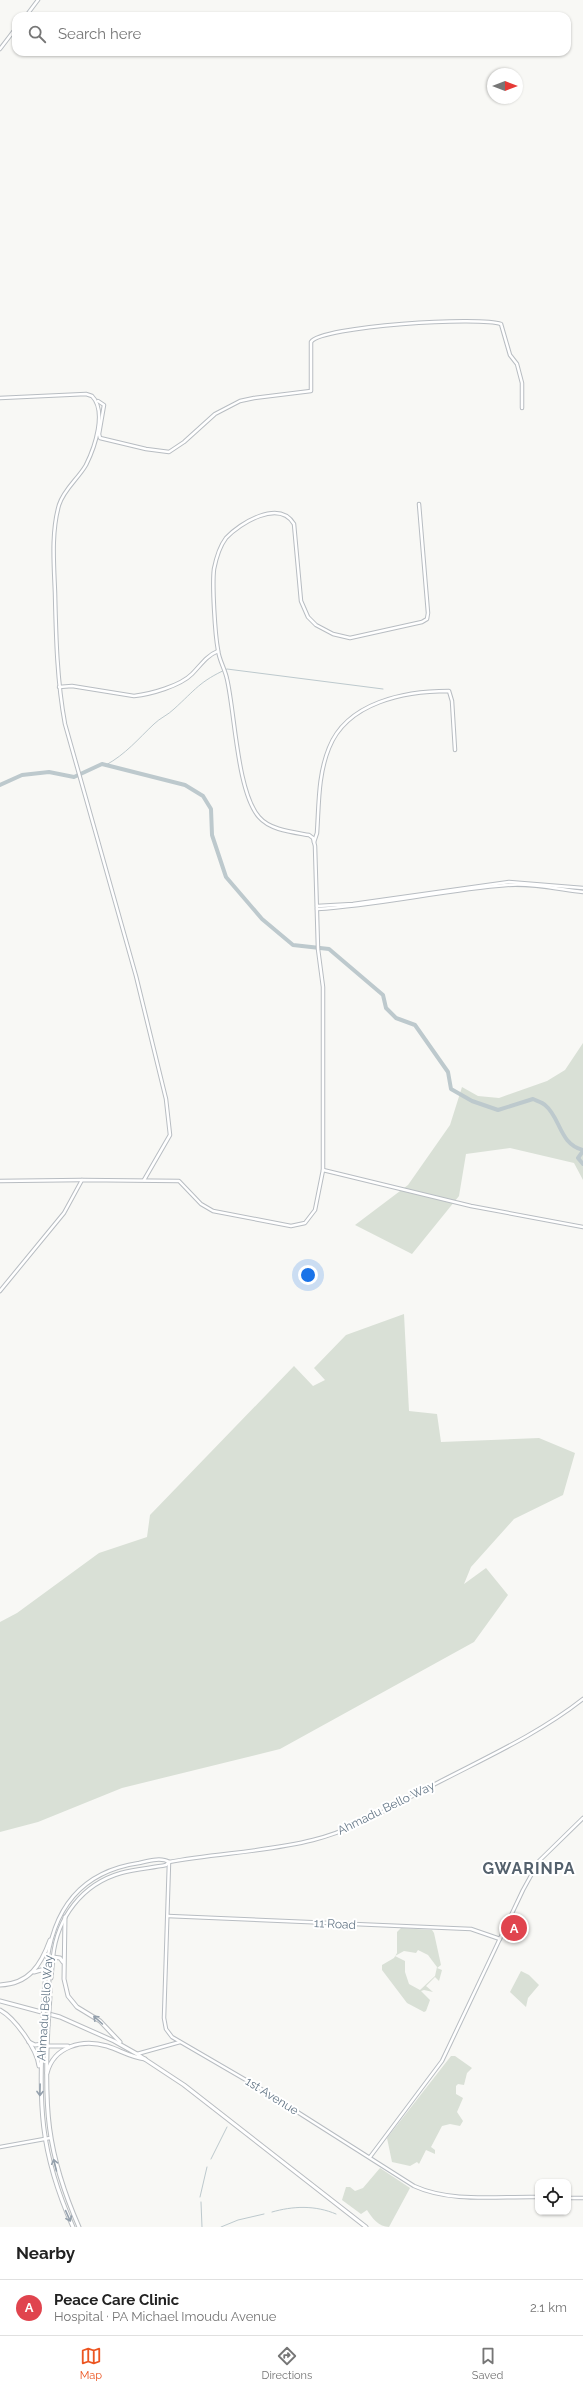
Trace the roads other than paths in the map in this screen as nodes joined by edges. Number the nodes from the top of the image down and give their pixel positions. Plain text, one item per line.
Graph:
1 (38, 0) edge
2 (29, 12) edge
3 (12, 33) edge
4 (0, 48) edge
5 (0, 398) edge
6 (97, 401) junction
7 (522, 408) dead end
8 (419, 504) dead end
9 (218, 652) junction
10 (59, 687) junction
11 (454, 750) dead end
12 (310, 836) junction
13 (316, 836) junction
14 (314, 842) junction
15 (583, 888) edge
16 (583, 892) edge
17 (317, 907) junction
18 (323, 1170) junction
19 (82, 1180) junction
20 (144, 1180) junction
21 (0, 1181) edge
22 (583, 1227) edge
23 (0, 1291) edge
24 (583, 1699) edge
25 (583, 1818) edge
26 (169, 1862) junction
27 (168, 1916) junction
28 (65, 1917) junction
29 (500, 1939) junction
30 (50, 1940) junction
31 (53, 1957) junction
32 (64, 1963) junction
33 (46, 1966) junction
34 (46, 1971) junction
35 (30, 1974) junction
36 (0, 1985) edge
37 (50, 1994) junction
38 (0, 2000) edge
39 (0, 2010) edge
40 (28, 2041) junction
41 (180, 2042) junction
42 (44, 2045) junction
43 (70, 2046) junction
44 (126, 2047) junction
45 (138, 2054) junction
46 (145, 2059) junction
47 (40, 2078) junction
48 (45, 2081) junction
49 (50, 2138) junction
50 (44, 2140) junction
51 (0, 2147) edge
52 (370, 2157) junction
53 (535, 2197) edge
54 (571, 2198) edge
55 (583, 2198) edge
56 (73, 2227) edge
57 (79, 2227) edge
58 (366, 2227) edge

1 - 2 street
3 - 4 street
5 - 6 street
6 - 7 street
6 - 10 street
8 - 9 street
9 - 10 street
9 - 12 street
10 - 20 street
11 - 13 street
12 - 13 street
12 - 14 street
13 - 14 street
14 - 17 street
15 - 17 street
16 - 17 street
17 - 18 street
18 - 20 street
18 - 22 street
19 - 20 street
19 - 21 street
19 - 23 street
24 - 26 street, Ahmadu Bello Way
25 - 29 street
26 - 27 street, 1st Avenue
26 - 28 street, Ahmadu Bello Way
26 - 30 street, Ahmadu Bello Way
27 - 29 street, 11 Road
27 - 41 street, 1st Avenue
28 - 31 street, Ahmadu Bello Way
28 - 32 main road
29 - 52 street
30 - 33 street, Ahmadu Bello Way
30 - 35 main road
31 - 32 main road
31 - 33 main road
31 - 37 main road, Ahmadu Bello Way
44 -> 32 main road
33 - 34 street, Ahmadu Bello Way
34 - 35 main road
34 - 37 main road
34 - 42 main road, Ahmadu Bello Way, bridge
35 - 36 main road
37 - 42 main road, Ahmadu Bello Way, bridge
38 - 44 main road
39 - 40 main road
40 - 42 main road
40 - 47 main road
41 - 45 street
41 - 52 street, 1st Avenue
42 - 43 main road
42 - 47 main road, Ahmadu Bello Way
42 - 48 main road, Ahmadu Bello Way
43 - 46 main road
43 - 48 main road
44 - 45 main road
45 - 46 main road
46 - 58 main road
47 -> 50 main road, Ahmadu Bello Way
48 - 49 main road, Ahmadu Bello Way
49 - 50 street
57 -> 49 main road, Ahmadu Bello Way
50 - 51 street
50 -> 56 main road, Ahmadu Bello Way
52 - 53 street, 1st Avenue
54 - 55 street

